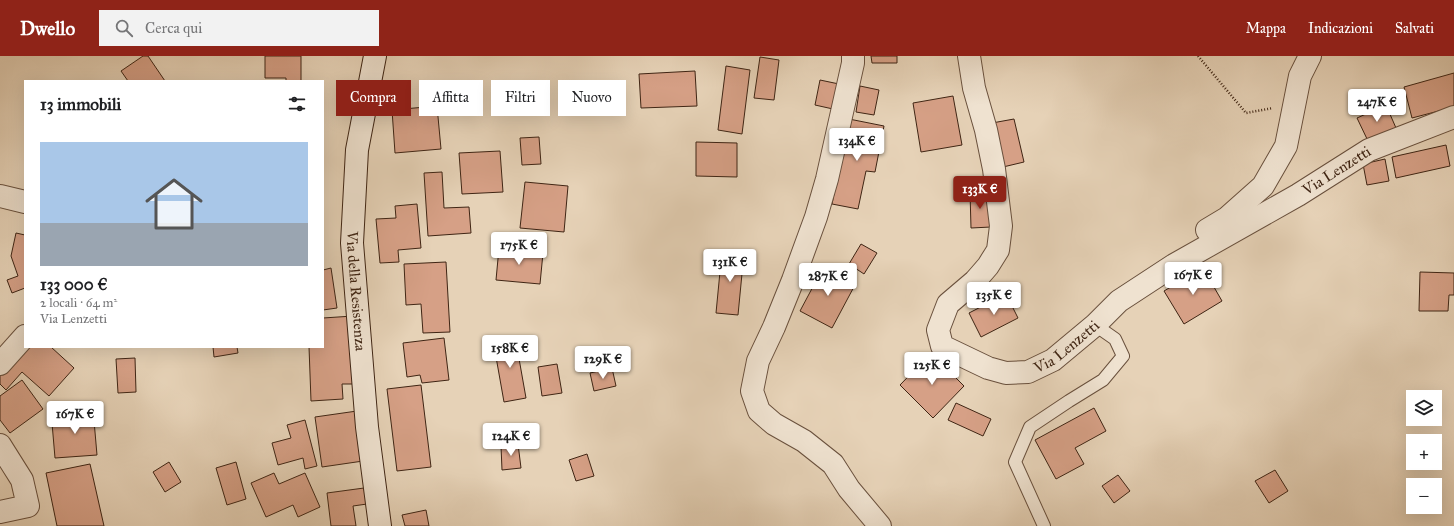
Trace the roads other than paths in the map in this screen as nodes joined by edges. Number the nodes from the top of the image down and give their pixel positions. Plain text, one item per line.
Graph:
1 (375, 56) edge
2 (853, 56) edge
3 (969, 56) edge
4 (1310, 56) edge
5 (1454, 116) edge
6 (0, 196) edge
7 (24, 202) edge
8 (1118, 301) junction
9 (1095, 325) junction
10 (24, 337) edge
11 (0, 364) edge
12 (0, 445) edge
13 (0, 512) edge
14 (380, 526) edge
15 (880, 526) edge
16 (1044, 526) edge

1 - 14 street, Via della Resistenza
2 - 15 street
3 - 9 street, Via Lenzetti
4 - 8 street
5 - 8 street, Via Lenzetti
6 - 7 street
8 - 9 street, Via Lenzetti
9 - 16 lane
10 - 11 street
12 - 13 street

